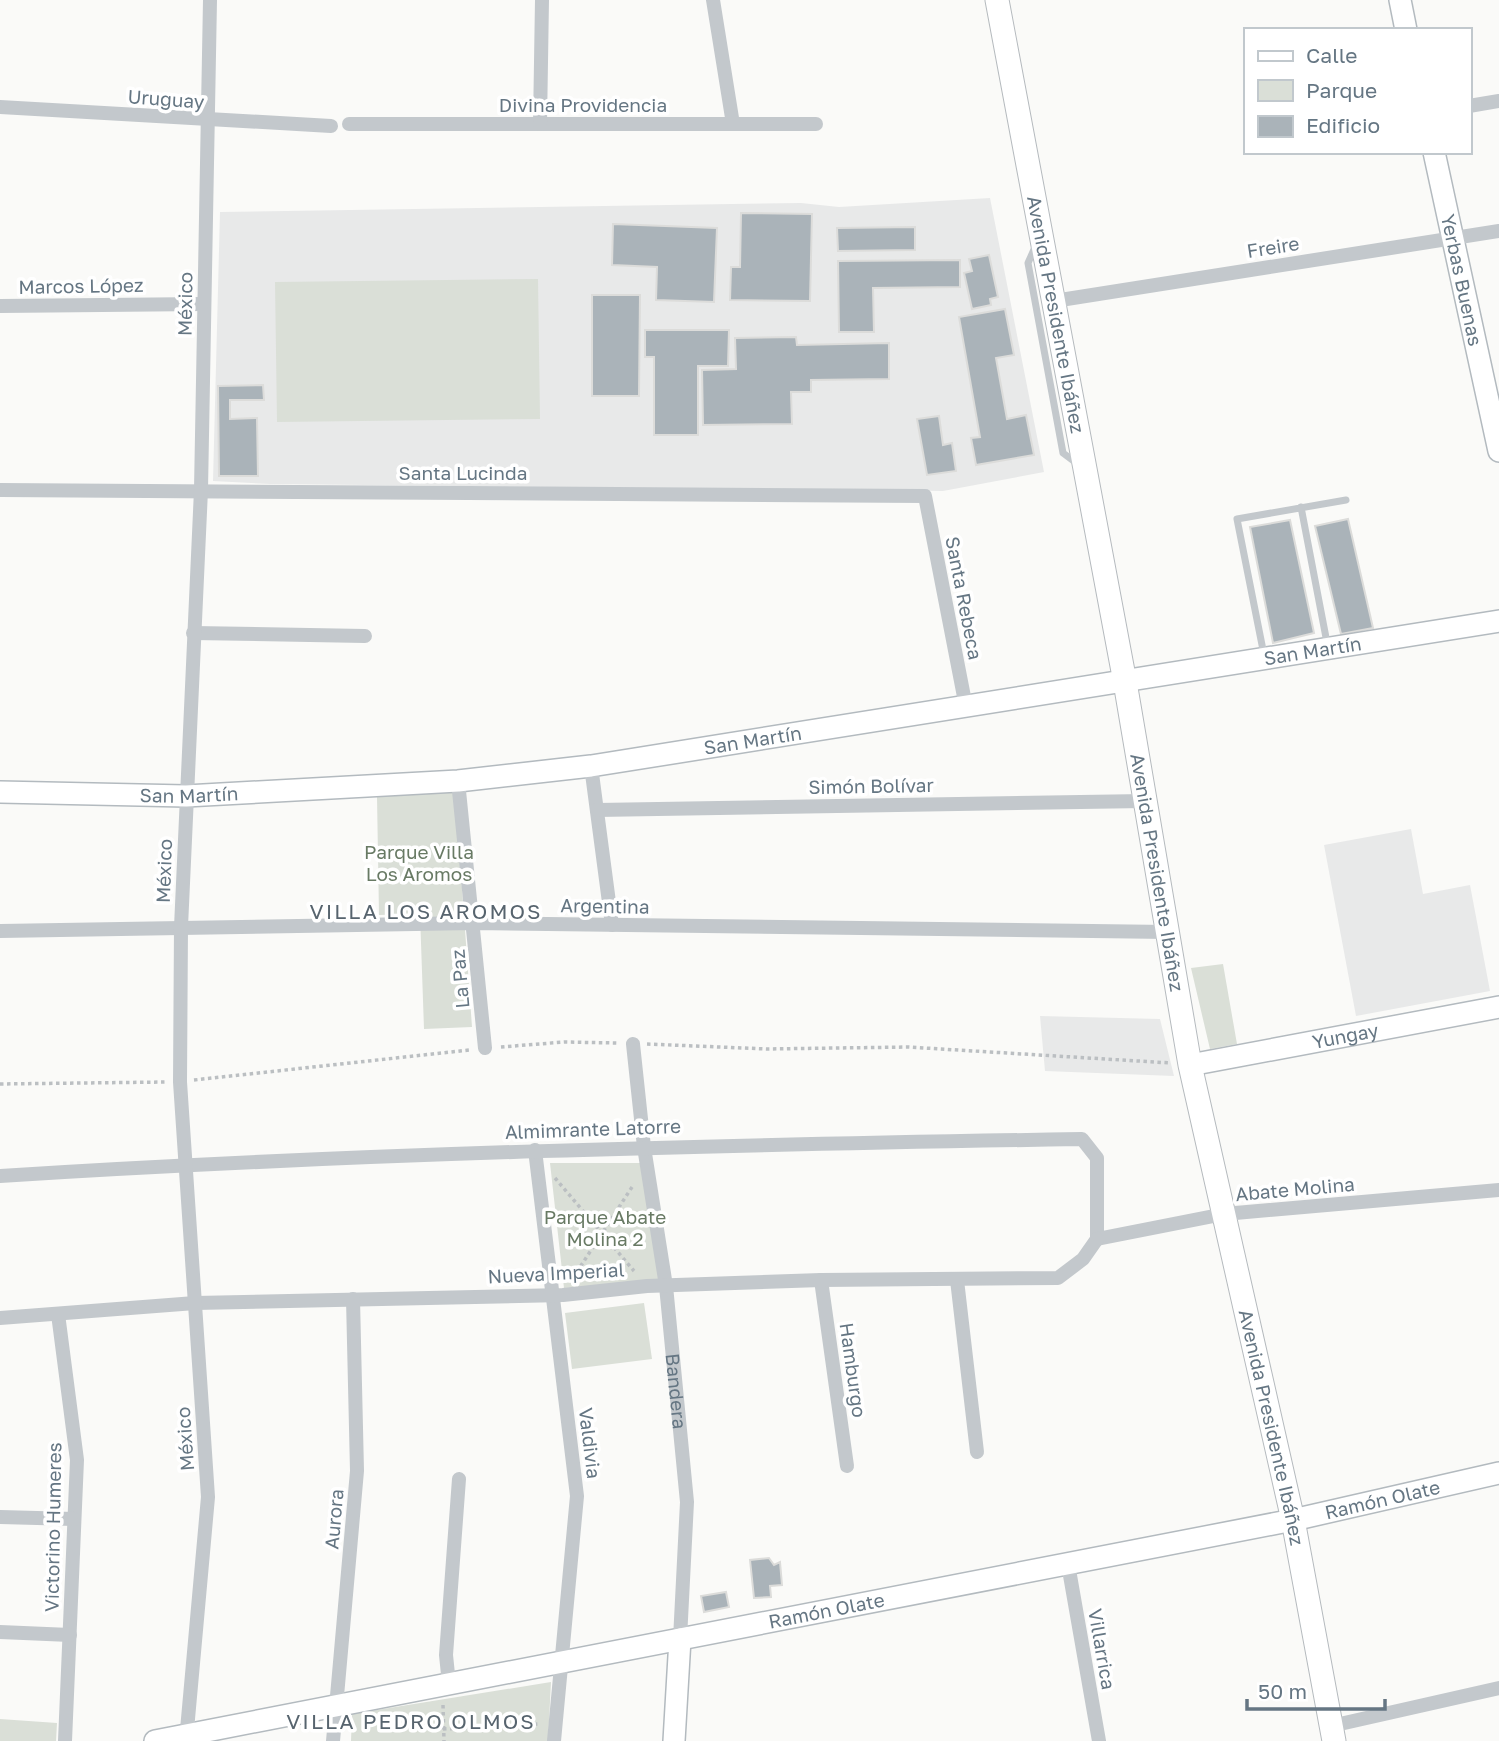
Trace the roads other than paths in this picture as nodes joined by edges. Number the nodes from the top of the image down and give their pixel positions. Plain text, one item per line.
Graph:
1 (210, 0) edge
2 (542, 0) edge
3 (713, 0) edge
4 (997, 0) edge
5 (1399, 0) edge
6 (1406, 28) edge
7 (1499, 101) edge
8 (1471, 106) edge
9 (0, 107) edge
10 (208, 121) junction
11 (349, 124) dead end
12 (540, 124) junction
13 (733, 124) junction
14 (816, 124) dead end
15 (331, 126) dead end
16 (1434, 154) edge
17 (1499, 231) edge
18 (1041, 234) junction
19 (1454, 237) junction
20 (1054, 301) junction
21 (204, 304) junction
22 (0, 306) edge
23 (1499, 451) edge
24 (1085, 470) junction
25 (0, 490) edge
26 (201, 490) junction
27 (925, 496) joint
28 (1346, 500) dead end
29 (1301, 507) junction
30 (1499, 621) edge
31 (193, 633) junction
32 (365, 636) dead end
33 (1328, 649) junction
34 (1265, 659) junction
35 (1125, 682) junction
36 (966, 707) junction
37 (592, 766) junction
38 (458, 781) junction
39 (0, 792) edge
40 (186, 796) junction
41 (1145, 801) junction
42 (597, 810) junction
43 (474, 923) junction
44 (612, 925) junction
45 (181, 927) junction
46 (0, 931) edge
47 (1168, 932) junction
48 (1499, 1007) edge
49 (633, 1044) road end
50 (485, 1048) road end
51 (1190, 1065) junction
52 (644, 1147) junction
53 (535, 1150) junction
54 (184, 1164) junction
55 (0, 1176) edge
56 (1499, 1190) edge
57 (1224, 1214) junction
58 (1097, 1239) junction
59 (821, 1280) junction
60 (957, 1280) junction
61 (666, 1286) junction
62 (552, 1295) junction
63 (354, 1299) junction
64 (195, 1303) junction
65 (58, 1314) junction
66 (0, 1318) edge
67 (977, 1451) dead end
68 (847, 1466) dead end
69 (1499, 1473) edge
70 (459, 1479) dead end
71 (0, 1517) edge
72 (74, 1519) junction
73 (1293, 1520) junction
74 (1068, 1563) junction
75 (0, 1632) edge
76 (70, 1635) junction
77 (680, 1639) junction
78 (560, 1662) junction
79 (446, 1684) junction
80 (1499, 1688) edge
81 (338, 1705) junction
82 (1332, 1734) edge
83 (186, 1738) edge
84 (65, 1741) edge
85 (155, 1741) edge
86 (333, 1741) edge
87 (554, 1741) edge
88 (674, 1741) edge
89 (1099, 1741) edge

1 - 10 street, México
2 - 12 street
3 - 13 street
4 - 18 main road, Avenida Presidente Ibáñez
5 - 6 street
7 - 8 street
9 - 10 street, Uruguay
10 - 15 street, Uruguay
10 - 21 street, México
11 - 12 street, Divina Providencia
12 - 13 street, Divina Providencia
13 - 14 street, Divina Providencia
16 - 19 street, Yerbas Buenas
17 - 19 street, Freire
18 - 20 main road, Avenida Presidente Ibáñez
18 - 24 lane
19 - 20 street, Freire
19 - 23 street, Yerbas Buenas
20 - 24 main road, Avenida Presidente Ibáñez
21 - 22 street, Marcos López
21 - 26 street, México
24 - 35 main road, Avenida Presidente Ibáñez
25 - 26 street, Santa Lucinda
26 - 27 street, Santa Lucinda
26 - 31 street, México
27 - 36 street, Santa Rebeca
28 - 29 lane
29 - 33 lane
29 - 34 lane
30 - 33 street, San Martín
31 - 32 street
31 - 40 street, México
33 - 34 street, San Martín
34 - 35 street, San Martín
35 - 36 street, San Martín
35 - 41 main road, Avenida Presidente Ibáñez
36 - 37 street, San Martín
37 - 38 street, San Martín
37 - 42 street
38 - 40 street, San Martín
38 - 43 street, La Paz
39 - 40 street, San Martín
40 - 45 street, México
41 - 42 street, Simón Bolívar
41 - 47 main road, Avenida Presidente Ibáñez
42 - 44 street
43 - 44 street, Argentina
43 - 45 street, Argentina
43 - 50 street, La Paz
44 - 47 street, Argentina
45 - 46 street, Argentina
45 - 54 street, México
47 - 51 main road, Avenida Presidente Ibáñez
48 - 51 street, Yungay
49 - 52 street, Bandera
51 - 57 main road, Avenida Presidente Ibáñez
52 - 53 street, Almimrante Latorre
52 - 58 street, Almimrante Latorre
52 - 61 street, Bandera
53 - 54 street, Almimrante Latorre
53 - 62 street, Valdivia
54 - 55 street, Almimrante Latorre
54 - 64 street, México
56 - 57 street, Abate Molina
57 - 58 street, Abate Molina
57 - 73 main road, Avenida Presidente Ibáñez
58 - 60 street, Nueva Imperial
59 - 60 street, Nueva Imperial
59 - 61 street, Nueva Imperial
59 - 68 street, Hamburgo
60 - 67 street
61 - 62 street, Nueva Imperial
61 - 77 street, Bandera
62 - 63 street, Nueva Imperial
62 - 78 street, Valdivia
63 - 64 street, Nueva Imperial
63 - 81 street, Aurora
64 - 65 street, Nueva Imperial
64 - 83 street, México
65 - 66 street, Nueva Imperial
65 - 72 street, Victorino Humeres
69 - 73 street, Ramón Olate
70 - 79 street
71 - 72 street
72 - 76 street, Victorino Humeres
73 - 74 street, Ramón Olate
73 - 82 main road, Avenida Presidente Ibáñez
74 - 77 street, Ramón Olate
74 - 89 street, Villarrica
75 - 76 street
76 - 84 street, Victorino Humeres
77 - 78 street, Ramón Olate
77 - 88 street, Bandera
78 - 79 street, Ramón Olate
78 - 87 street, Valdivia
79 - 81 street, Ramón Olate
80 - 82 street
81 - 83 street, Ramón Olate
81 - 86 street, Aurora
83 - 85 street, Ramón Olate

